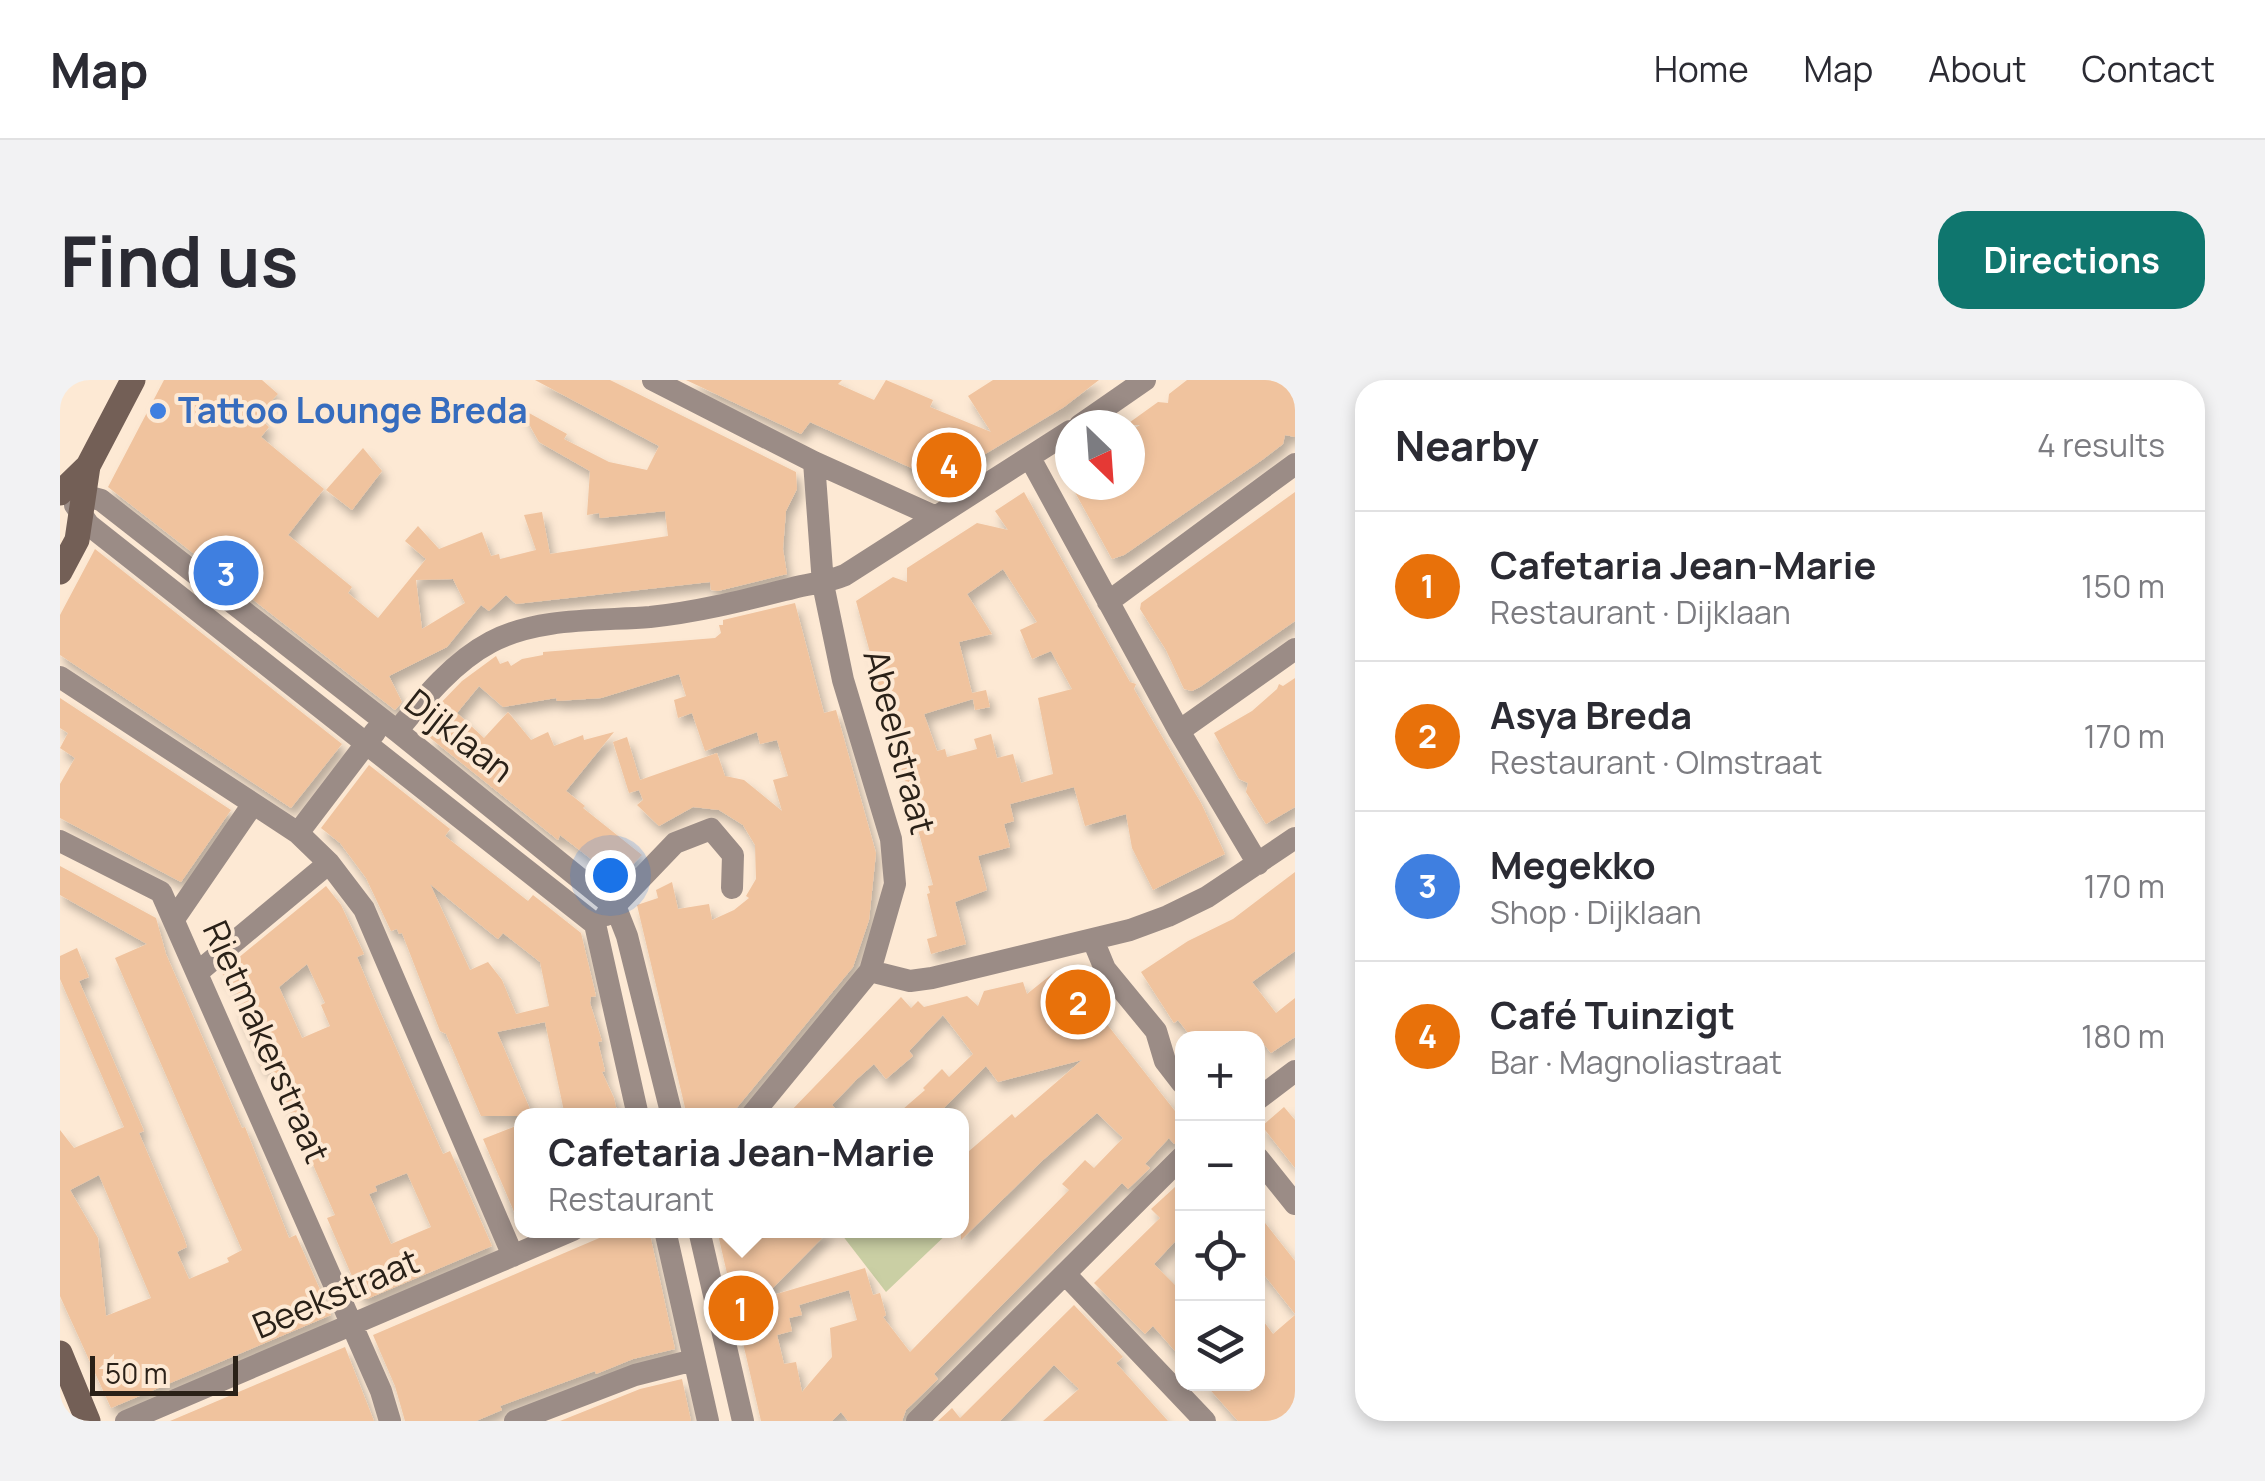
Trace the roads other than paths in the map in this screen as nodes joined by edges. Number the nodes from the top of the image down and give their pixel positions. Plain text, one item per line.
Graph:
1 (133, 380) edge
2 (653, 380) edge
3 (1145, 380) edge
4 (1102, 410) edge
5 (1055, 442) edge
6 (1030, 458) junction
7 (814, 462) junction
8 (1295, 464) edge
9 (70, 496) edge
10 (934, 516) junction
11 (60, 572) edge
12 (823, 584) junction
13 (1108, 602) junction
14 (1295, 649) edge
15 (60, 678) edge
16 (390, 726) junction
17 (1179, 731) junction
18 (367, 743) junction
19 (253, 804) junction
20 (298, 834) junction
21 (1295, 838) edge
22 (60, 841) edge
23 (329, 863) junction
24 (1258, 864) junction
25 (732, 888) dead end
26 (616, 908) junction
27 (174, 919) junction
28 (595, 924) junction
29 (1093, 940) junction
30 (870, 971) junction
31 (198, 972) junction
32 (1295, 1071) edge
33 (1175, 1075) edge
34 (1265, 1094) edge
35 (636, 1108) edge
36 (670, 1108) edge
37 (758, 1108) edge
38 (1175, 1164) edge
39 (1265, 1167) edge
40 (1295, 1204) edge
41 (555, 1238) edge
42 (667, 1238) edge
43 (701, 1238) edge
44 (513, 1256) junction
45 (1066, 1276) junction
46 (352, 1324) junction
47 (60, 1353) edge
48 (694, 1360) junction
49 (1202, 1420) edge
50 (88, 1421) edge
51 (126, 1421) edge
52 (390, 1421) edge
53 (514, 1421) edge
54 (708, 1421) edge
55 (744, 1421) edge
56 (916, 1421) edge

1 - 9 main road
2 - 7 street
3 - 4 street
5 - 6 street
6 - 10 street
6 - 13 street
7 - 10 street
7 - 12 street, Abeelstraat
8 - 13 street
9 - 11 main road
9 - 16 street, Dijklaan
9 - 18 street, Dijklaan
10 - 12 street
12 - 16 street
12 - 30 street, Abeelstraat
13 - 17 street
14 - 17 street
15 - 19 street
16 - 18 street
16 - 26 street, Dijklaan
17 - 24 street
18 - 20 street
18 - 28 street, Dijklaan
19 - 20 street
19 - 27 street
20 - 23 street
21 - 24 street
22 - 27 street, Rietmakerstraat
23 - 31 street
23 - 44 street
24 - 29 street
25 - 26 street
26 - 28 street
26 - 36 street
27 - 31 street, Rietmakerstraat
28 - 35 street
29 - 30 street
29 - 33 street
30 - 37 street, Abeelstraat
31 - 46 street, Rietmakerstraat
32 - 34 street
38 - 45 street
39 - 40 street
41 - 44 street, Beekstraat
42 - 48 street
43 - 55 street
44 - 46 street, Beekstraat
45 - 49 street
45 - 56 street
46 - 51 street, Beekstraat
46 - 52 street, Rietmakerstraat
47 - 50 main road
48 - 53 street
48 - 54 street

